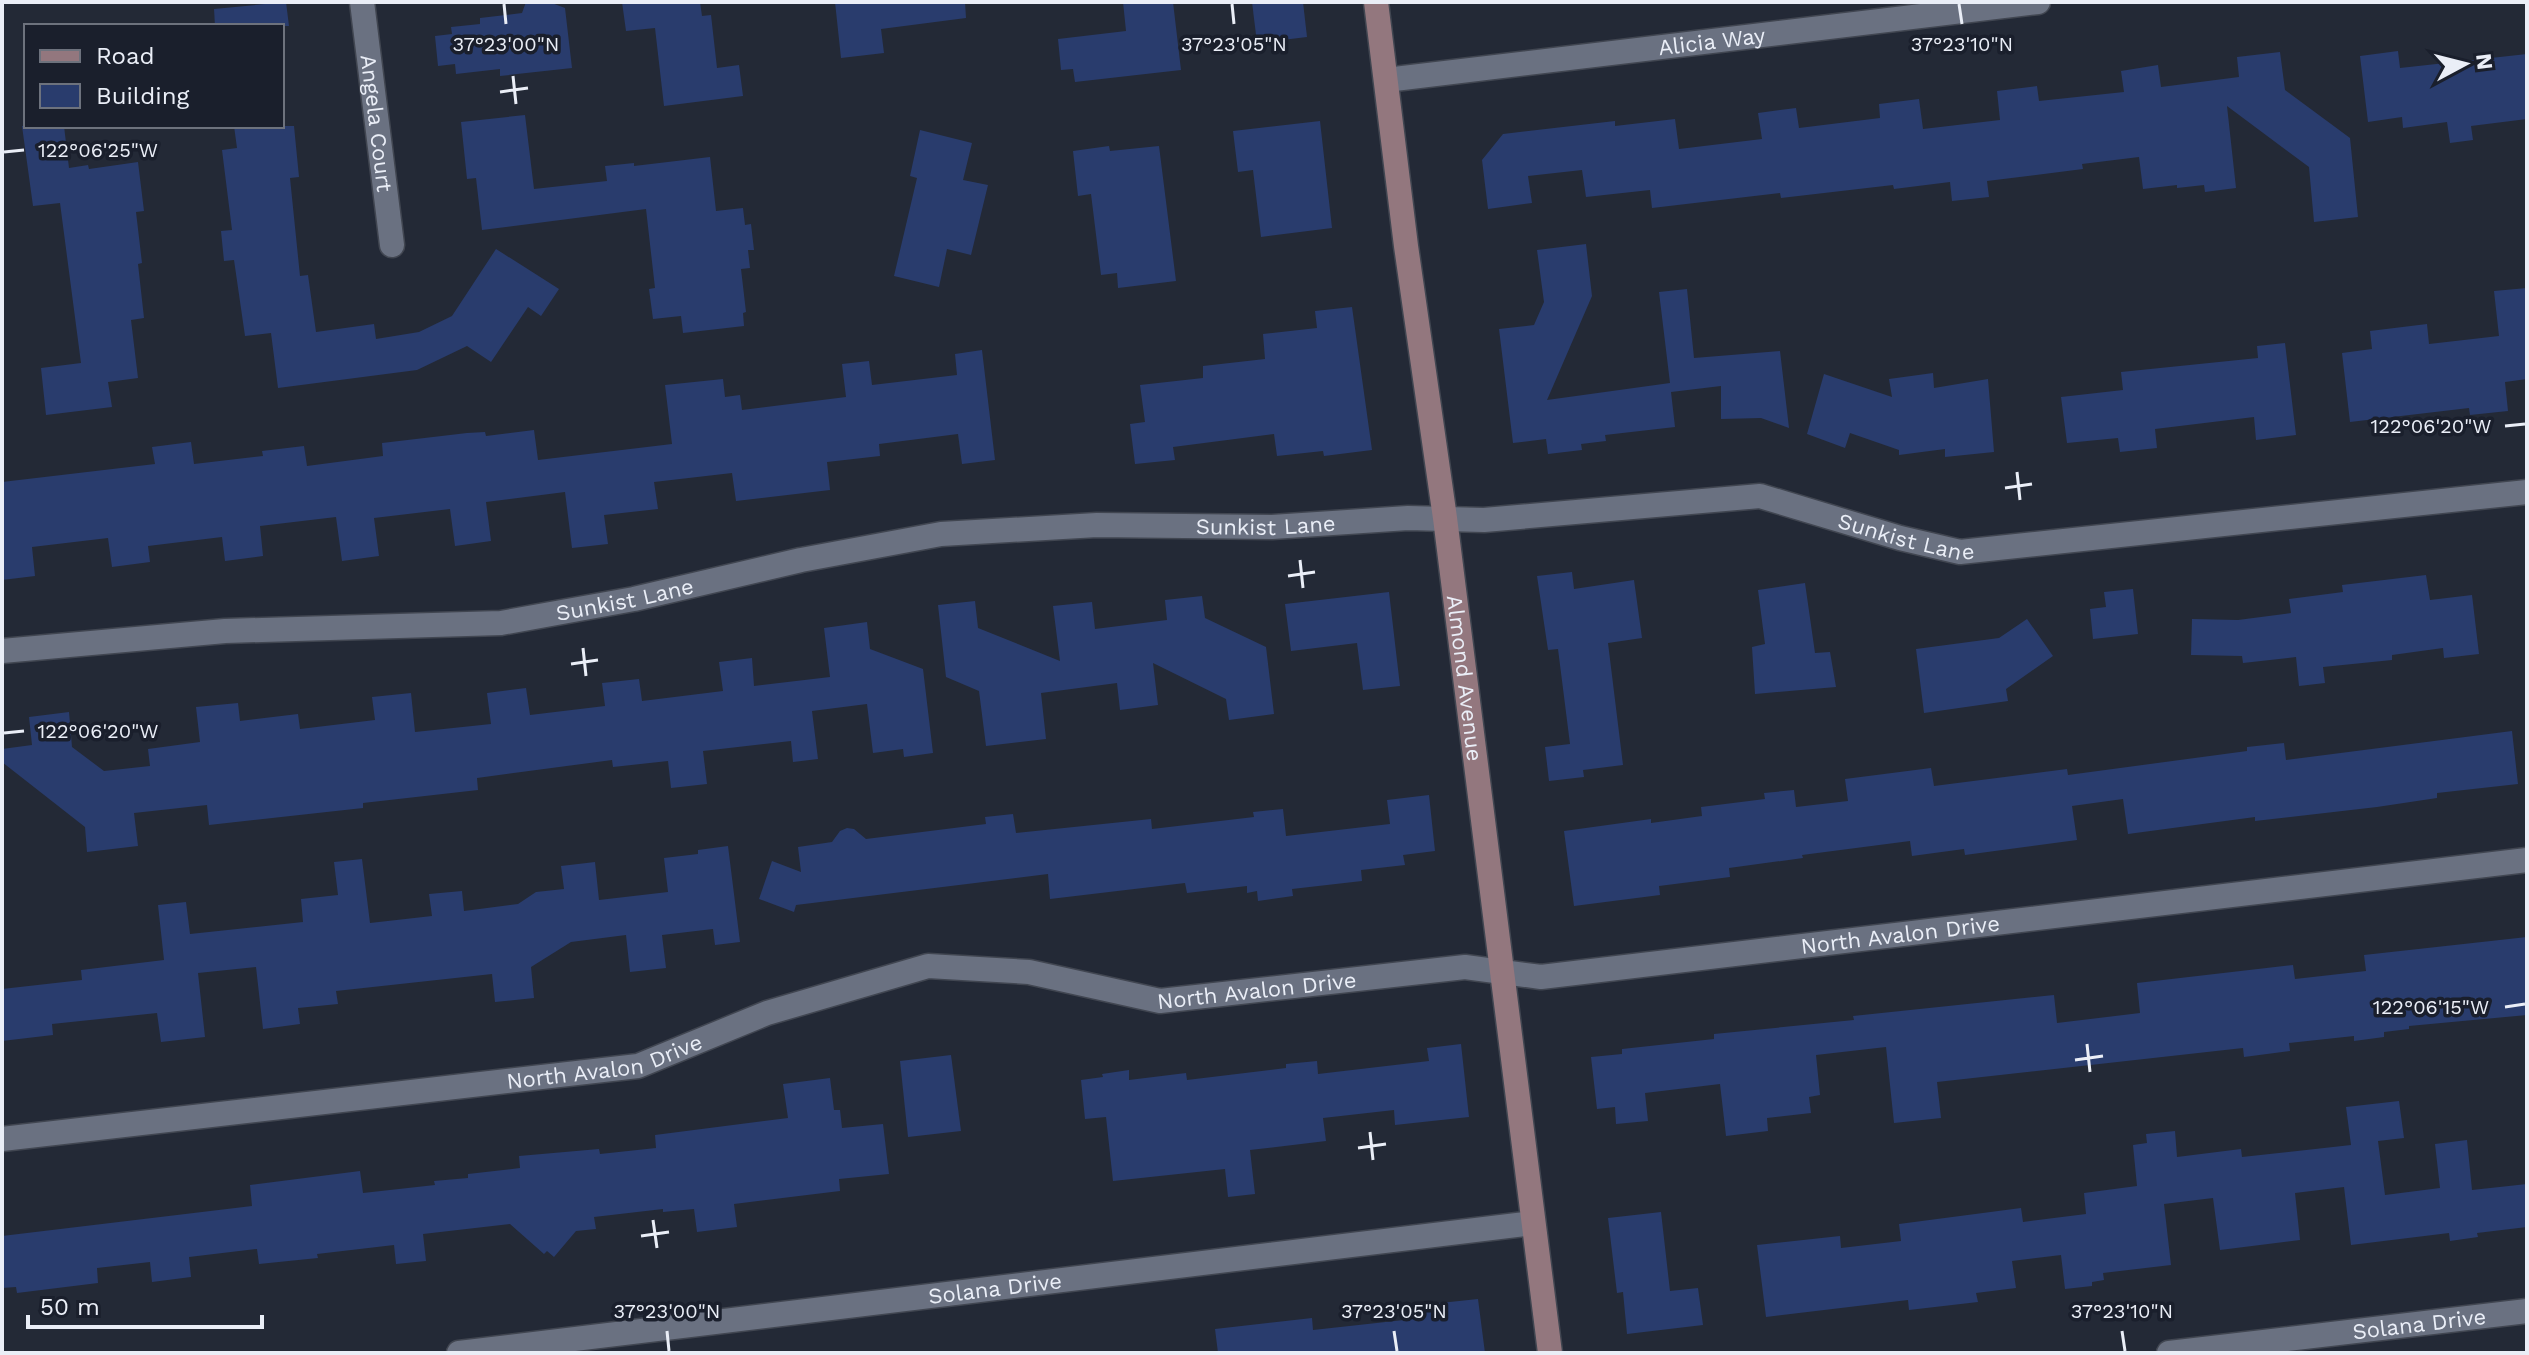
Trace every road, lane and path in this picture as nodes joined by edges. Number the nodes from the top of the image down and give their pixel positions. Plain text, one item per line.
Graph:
1 (362, 2) edge
2 (1376, 2) edge
3 (2038, 2) edge
4 (1386, 80) junction
5 (392, 245) dead end
6 (2527, 492) edge
7 (1445, 518) junction
8 (2, 651) edge
9 (2527, 860) edge
10 (1503, 971) junction
11 (2, 1139) edge
12 (1533, 1223) junction
13 (2527, 1311) edge
14 (459, 1353) edge
15 (1550, 1353) edge
16 (2169, 1353) edge

1 - 5 street, Angela Court
2 - 4 street, Almond Avenue
3 - 4 street, Alicia Way
4 - 7 street, Almond Avenue
6 - 7 street, Sunkist Lane
7 - 8 street, Sunkist Lane
7 - 10 street, Almond Avenue
9 - 10 street, North Avalon Drive
10 - 11 street, North Avalon Drive
10 - 12 street, Almond Avenue
12 - 14 street, Solana Drive
12 - 15 street, Almond Avenue
13 - 16 street, Solana Drive

